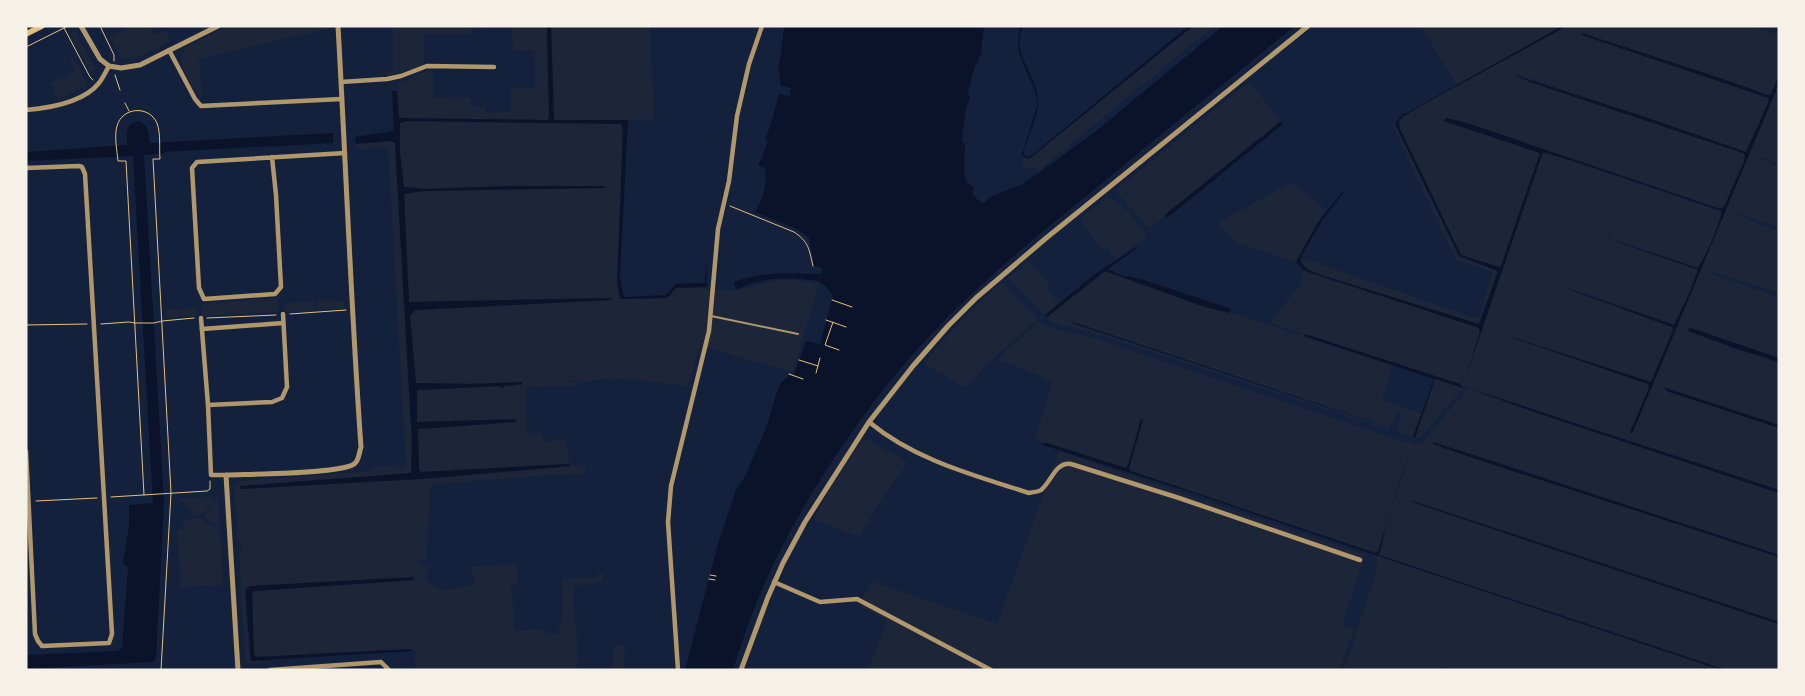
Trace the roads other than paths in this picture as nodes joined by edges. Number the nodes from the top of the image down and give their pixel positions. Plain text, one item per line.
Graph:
1 (42, 26) edge
2 (81, 26) edge
3 (218, 26) edge
4 (338, 26) edge
5 (762, 26) edge
6 (1308, 26) edge
7 (26, 34) edge
8 (169, 50) junction
9 (109, 66) junction
10 (494, 67) dead end
11 (341, 82) junction
12 (342, 99) junction
13 (26, 110) edge
14 (346, 153) junction
15 (272, 157) junction
16 (26, 168) edge
17 (283, 314) road end
18 (711, 316) junction
19 (201, 318) road end
20 (283, 323) junction
21 (202, 329) junction
22 (798, 334) dead end
23 (208, 405) junction
24 (869, 422) junction
25 (26, 451) edge
26 (226, 475) junction
27 (27, 499) edge
28 (1360, 560) dead end
29 (774, 582) junction
30 (238, 670) edge
31 (270, 670) edge
32 (389, 670) edge
33 (678, 670) edge
34 (741, 670) edge
35 (991, 670) edge

1 - 7 main road
2 - 9 street
3 - 8 street
4 - 11 street
5 - 18 street
6 - 24 street
8 - 9 street
8 - 12 street
9 - 13 street
10 - 11 street
11 - 12 street
12 - 14 street
14 - 15 street
14 - 26 street
15 - 15 street
16 - 27 street
17 - 20 street
18 - 22 lane
18 - 33 street
19 - 21 street
20 - 21 street
20 - 23 street
21 - 23 street
23 - 26 street
24 - 28 street
24 - 29 street
25 - 27 street
26 - 30 street
29 - 34 street
29 - 35 street
31 - 32 street

